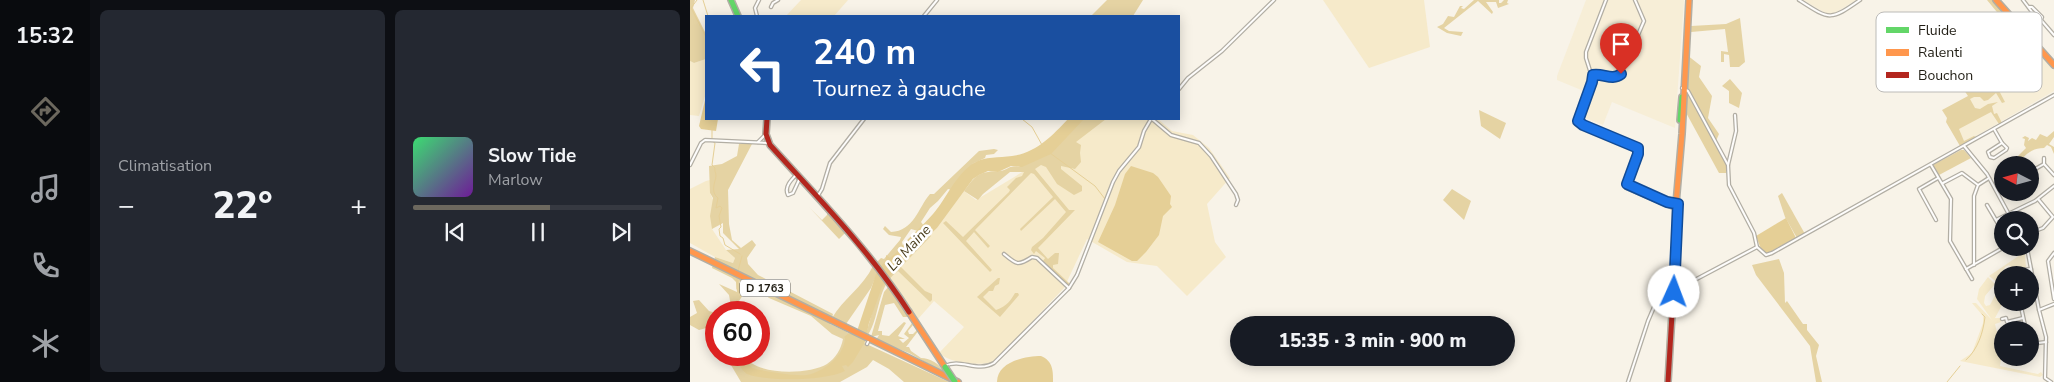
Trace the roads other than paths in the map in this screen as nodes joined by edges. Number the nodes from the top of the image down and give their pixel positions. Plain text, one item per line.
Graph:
1 (731, 0) edge
2 (759, 0) edge
3 (778, 0) edge
4 (937, 0) edge
5 (1274, 0) edge
6 (1606, 0) edge
7 (1635, 0) edge
8 (1689, 0) edge
9 (1799, 0) edge
10 (1860, 0) edge
11 (1996, 0) edge
12 (2023, 0) edge
13 (771, 7) dead end
14 (2007, 12) edge
15 (2037, 12) edge
16 (738, 15) edge
17 (757, 15) edge
18 (925, 15) edge
19 (2042, 20) edge
20 (2054, 35) edge
21 (2042, 51) edge
22 (2054, 65) edge
23 (1593, 75) junction
24 (1180, 88) edge
25 (1684, 88) junction
26 (2054, 95) edge
27 (1735, 115) dead end
28 (767, 120) edge
29 (863, 120) edge
30 (1150, 120) edge
31 (1152, 120) edge
32 (1994, 129) junction
33 (766, 134) junction
34 (758, 142) junction
35 (768, 143) junction
36 (2002, 143) junction
37 (1964, 146) junction
38 (2044, 158) dead end
39 (2044, 164) junction
40 (690, 165) edge
41 (1931, 165) junction
42 (1728, 166) junction
43 (2039, 167) edge
44 (2054, 175) edge
45 (799, 176) junction
46 (1938, 178) junction
47 (1990, 178) junction
48 (1627, 184) junction
49 (1942, 184) junction
50 (1978, 185) junction
51 (2054, 186) edge
52 (817, 196) junction
53 (2039, 197) edge
54 (2039, 200) edge
55 (2032, 201) edge
56 (1236, 205) dead end
57 (1987, 205) dead end
58 (1676, 206) junction
59 (2006, 211) edge
60 (2013, 211) edge
61 (1994, 217) edge
62 (1936, 220) dead end
63 (2039, 230) edge
64 (1757, 247) junction
65 (690, 251) edge
66 (1994, 253) edge
67 (1004, 254) dead end
68 (2054, 254) edge
69 (1974, 265) junction
70 (1966, 269) junction
71 (1972, 279) dead end
72 (1069, 288) junction
73 (1673, 292) junction
74 (2054, 299) edge
75 (2054, 304) edge
76 (2039, 310) joint
77 (2022, 311) edge
78 (2023, 318) junction
79 (2002, 319) dead end
80 (2024, 321) edge
81 (2046, 342) junction
82 (2039, 343) edge
83 (945, 367) junction
84 (956, 382) edge
85 (1628, 382) edge
86 (1668, 382) edge
87 (2051, 382) edge

1 - 16 main road
2 - 17 street
3 - 13 street
4 - 18 street
5 - 24 street
6 - 23 street
7 - 23 street
8 - 25 main road
9 - 10 street
11 - 14 main road
12 - 15 street
19 - 20 street
21 - 22 main road
23 - 48 street
25 - 42 street
25 - 58 main road
26 - 32 street
27 - 42 street
28 - 33 main road
29 - 52 street
30 - 72 street
31 - 56 street
32 - 36 street
32 - 37 street
33 - 34 street
33 - 35 main road
34 - 35 street
34 - 40 street
35 - 45 main road
36 - 36 street
37 - 41 street
37 - 47 street
38 - 39 street
39 - 43 street
39 - 44 street
41 - 46 street
41 - 64 street
42 - 64 street
45 - 45 street
45 - 52 main road
46 - 49 street
46 - 62 street
47 - 50 street
47 - 59 street
48 - 58 street
48 - 58 street
49 - 50 street
49 - 70 street
50 - 69 street
51 - 53 street
52 - 83 main road
54 - 63 street
55 - 60 street
57 - 61 street
58 - 73 main road
64 - 73 street
65 - 84 main road, D 1763
66 - 69 street
67 - 72 street
68 - 74 street
69 - 70 street
70 - 71 street
72 - 83 street
73 - 85 street
73 - 86 main road
75 - 76 street
76 - 81 street
77 - 78 street
78 - 79 street
78 - 80 street
81 - 82 street
81 - 87 street
83 - 84 main road, bridge

